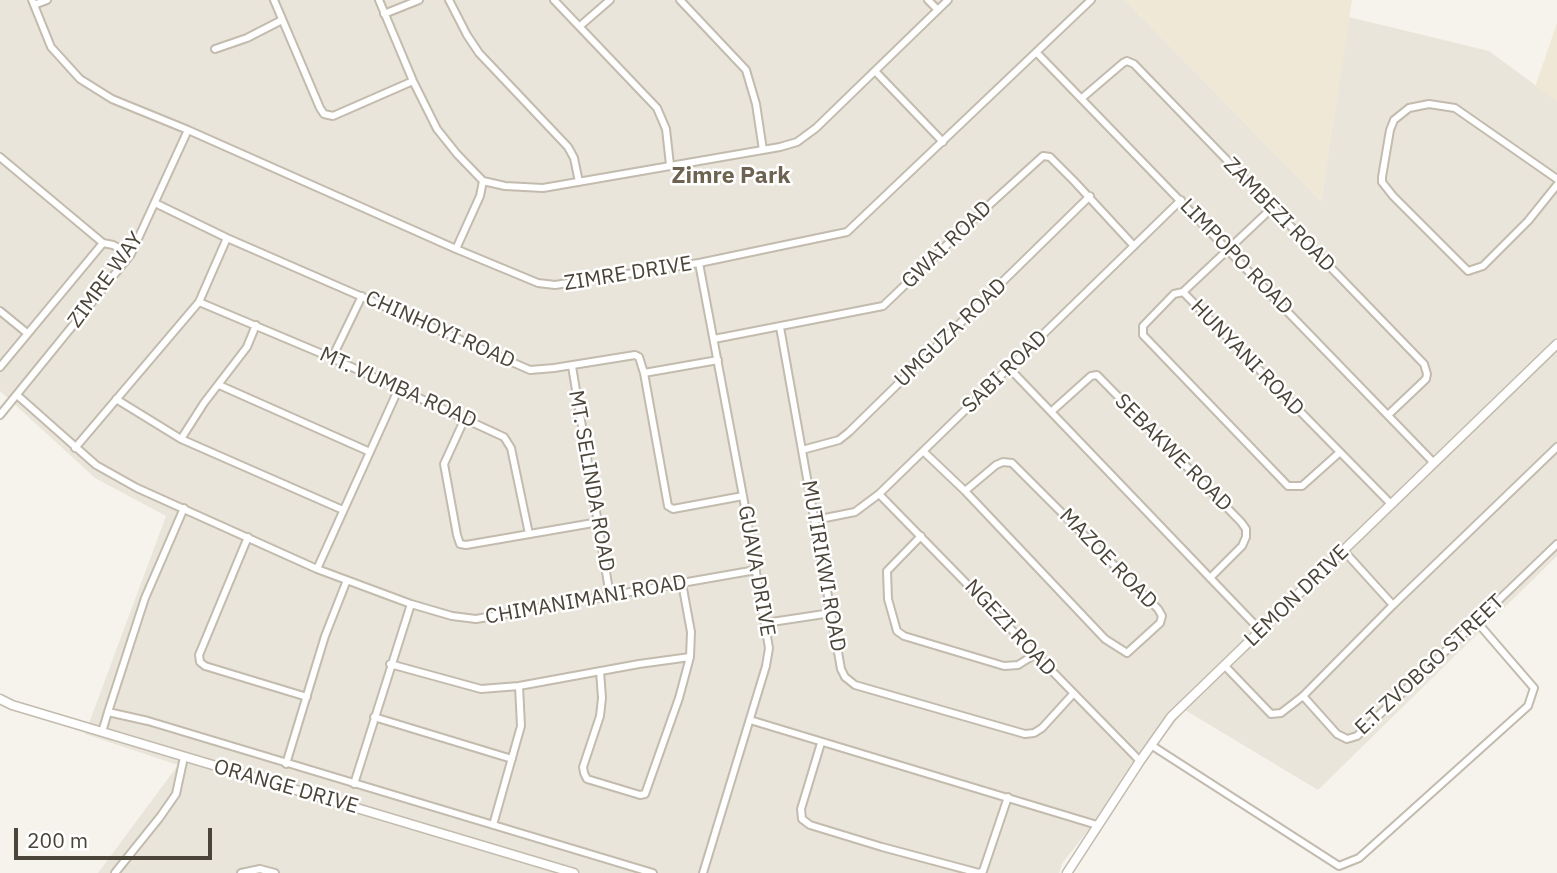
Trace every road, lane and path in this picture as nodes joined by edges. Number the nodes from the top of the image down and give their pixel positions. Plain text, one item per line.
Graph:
1 (47, 0) edge
2 (274, 0) edge
3 (379, 0) edge
4 (419, 0) edge
5 (449, 0) edge
6 (554, 0) edge
7 (610, 0) edge
8 (681, 0) edge
9 (928, 0) edge
10 (948, 0) edge
11 (1091, 0) edge
12 (33, 2) edge
13 (938, 10) junction
14 (384, 14) junction
15 (282, 20) junction
16 (580, 26) junction
17 (215, 50) dead end
18 (1037, 53) junction
19 (875, 71) junction
20 (413, 81) junction
21 (1082, 98) junction
22 (188, 130) junction
23 (943, 142) junction
24 (763, 150) junction
25 (0, 157) edge
26 (670, 165) junction
27 (1557, 179) edge
28 (483, 181) junction
29 (579, 183) junction
30 (1557, 185) edge
31 (1090, 196) junction
32 (1181, 200) junction
33 (155, 203) junction
34 (1272, 208) junction
35 (227, 238) junction
36 (103, 243) junction
37 (1134, 246) junction
38 (456, 249) junction
39 (1228, 249) junction
40 (131, 254) junction
41 (699, 263) junction
42 (1183, 292) junction
43 (362, 296) junction
44 (199, 302) junction
45 (0, 311) edge
46 (256, 325) junction
47 (780, 327) junction
48 (27, 333) junction
49 (714, 339) junction
50 (1557, 344) edge
51 (332, 358) junction
52 (718, 360) junction
53 (572, 366) junction
54 (0, 367) edge
55 (1009, 368) junction
56 (644, 373) junction
57 (219, 385) junction
58 (398, 390) junction
59 (17, 395) junction
60 (116, 399) junction
61 (1052, 411) junction
62 (0, 415) edge
63 (1388, 415) junction
64 (465, 418) junction
65 (181, 439) junction
66 (1557, 447) edge
67 (75, 448) junction
68 (802, 450) junction
69 (923, 451) junction
70 (370, 452) junction
71 (1339, 453) junction
72 (1434, 463) junction
73 (965, 491) junction
74 (879, 494) junction
75 (743, 496) junction
76 (1391, 504) junction
77 (184, 508) junction
78 (344, 510) junction
79 (815, 520) junction
80 (599, 522) junction
81 (529, 534) junction
82 (921, 536) junction
83 (248, 537) junction
84 (1557, 544) edge
85 (1343, 551) junction
86 (317, 569) junction
87 (756, 570) junction
88 (1210, 578) junction
89 (346, 580) junction
90 (682, 583) junction
91 (610, 596) junction
92 (411, 604) junction
93 (1393, 605) junction
94 (831, 612) junction
95 (1477, 622) junction
96 (765, 623) junction
97 (1261, 631) junction
98 (1034, 655) junction
99 (690, 657) junction
100 (390, 664) junction
101 (1224, 666) junction
102 (600, 671) junction
103 (519, 686) junction
104 (1073, 694) junction
105 (1303, 696) junction
106 (307, 697) junction
107 (0, 699) edge
108 (108, 712) junction
109 (374, 717) junction
110 (750, 720) junction
111 (102, 732) junction
112 (821, 743) junction
113 (1151, 746) junction
114 (184, 757) junction
115 (512, 760) junction
116 (1140, 761) junction
117 (286, 764) junction
118 (354, 783) junction
119 (1008, 797) junction
120 (493, 825) junction
121 (1097, 825) junction
122 (115, 873) edge
123 (241, 873) edge
124 (275, 873) edge
125 (574, 873) edge
126 (653, 873) edge
127 (704, 873) edge
128 (1067, 873) edge

1 - 12 street
2 - 15 street
3 - 14 street
4 - 14 street
5 - 29 street
6 - 16 street
7 - 16 street
8 - 24 street
9 - 13 street
10 - 13 street
11 - 18 street, ZIMRE DRIVE
12 - 22 street, ZIMRE DRIVE
13 - 19 street
14 - 20 street
15 - 17 street
15 - 20 street
16 - 26 street
18 - 21 street, LIMPOPO ROAD
18 - 23 street, ZIMRE DRIVE
19 - 23 street
19 - 24 street
20 - 28 street
21 - 32 street, LIMPOPO ROAD
21 - 34 street, ZAMBEZI ROAD
22 - 33 street, ZIMRE WAY
22 - 38 street, ZIMRE DRIVE
23 - 41 street, ZIMRE DRIVE
24 - 26 street
25 - 36 street
26 - 29 street
27 - 30 street
28 - 29 street
28 - 38 street
31 - 37 street, GWAI ROAD
31 - 47 street, GWAI ROAD
31 - 68 street, UMGUZA ROAD
32 - 37 street, SABI ROAD
32 - 39 street, LIMPOPO ROAD
33 - 35 street, CHINHOYI ROAD
33 - 40 street, ZIMRE WAY
34 - 39 street
34 - 63 street, ZAMBEZI ROAD
35 - 43 street, CHINHOYI ROAD
35 - 44 street
36 - 40 street
36 - 48 street
37 - 55 street, SABI ROAD
38 - 41 street, ZIMRE DRIVE
39 - 42 street
39 - 63 street, LIMPOPO ROAD
40 - 59 street, ZIMRE WAY
41 - 49 street, GUAVA DRIVE
42 - 71 street, HUNYANI ROAD
42 - 71 street, HUNYANI ROAD
43 - 51 street
43 - 53 street, CHINHOYI ROAD
44 - 46 street, MT. VUMBA ROAD
44 - 60 street
45 - 48 street
46 - 51 street, MT. VUMBA ROAD
46 - 57 street
47 - 49 street, GWAI ROAD
47 - 68 street, MUTIRIKWI ROAD
48 - 54 street
49 - 52 street, GUAVA DRIVE
50 - 72 street, LEMON DRIVE
51 - 58 street, MT. VUMBA ROAD
52 - 56 street
52 - 75 street, GUAVA DRIVE
53 - 56 street, CHINHOYI ROAD
53 - 80 street, MT. SELINDA ROAD
55 - 61 street
55 - 69 street, SABI ROAD
56 - 75 street
57 - 65 street
57 - 70 street
58 - 64 street, MT. VUMBA ROAD
58 - 70 street
59 - 62 street, ZIMRE WAY
59 - 67 street, CHIMANIMANI ROAD
60 - 65 street
60 - 67 street
61 - 88 street
61 - 88 street, SEBAKWE ROAD
63 - 72 street, LIMPOPO ROAD
64 - 81 street, MT. VUMBA ROAD
64 - 81 street
65 - 78 street
66 - 93 street
67 - 77 street, CHIMANIMANI ROAD
68 - 79 street, MUTIRIKWI ROAD
69 - 73 street, MAZOE ROAD
69 - 74 street, SABI ROAD
70 - 78 street
71 - 76 street, HUNYANI ROAD
72 - 76 street, LEMON DRIVE
73 - 73 street, MAZOE ROAD
74 - 79 street, SABI ROAD
74 - 82 street, NGEZI ROAD
75 - 87 street, GUAVA DRIVE
76 - 85 street, LEMON DRIVE
77 - 83 street, CHIMANIMANI ROAD
77 - 108 street
78 - 86 street
79 - 94 street, MUTIRIKWI ROAD
80 - 81 street
80 - 91 street, MT. SELINDA ROAD
82 - 98 street, NGEZI ROAD
82 - 98 street
83 - 86 street, CHIMANIMANI ROAD
83 - 106 street
84 - 95 street, E.T ZVOBGO STREET
85 - 93 street
85 - 97 street, LEMON DRIVE
86 - 89 street, CHIMANIMANI ROAD
87 - 90 street, CHIMANIMANI ROAD
87 - 96 street, GUAVA DRIVE
88 - 97 street
89 - 92 street, CHIMANIMANI ROAD
89 - 106 street
90 - 91 street, CHIMANIMANI ROAD
90 - 99 street
91 - 92 street, CHIMANIMANI ROAD
92 - 100 street
93 - 105 street
94 - 96 street
94 - 104 street, MUTIRIKWI ROAD
95 - 105 street, E.T ZVOBGO STREET
95 - 113 street
96 - 110 street, GUAVA DRIVE
97 - 101 street, LEMON DRIVE
98 - 104 street, NGEZI ROAD
99 - 102 street
99 - 102 street
100 - 103 street
100 - 109 street
101 - 105 street
101 - 113 street, LEMON DRIVE
102 - 103 street
103 - 115 street
104 - 116 street, NGEZI ROAD
106 - 117 street
107 - 111 street, ORANGE DRIVE
108 - 111 street
108 - 117 street
109 - 115 street
109 - 118 street
110 - 112 street
110 - 127 street, GUAVA DRIVE
111 - 114 street, ORANGE DRIVE
112 - 119 street
112 - 119 street
113 - 116 street, LEMON DRIVE
114 - 122 street
114 - 125 street, ORANGE DRIVE
115 - 120 street
116 - 121 street, LEMON DRIVE
117 - 118 street
118 - 120 street
119 - 121 street
120 - 126 street
121 - 128 street, LEMON DRIVE
123 - 124 street

